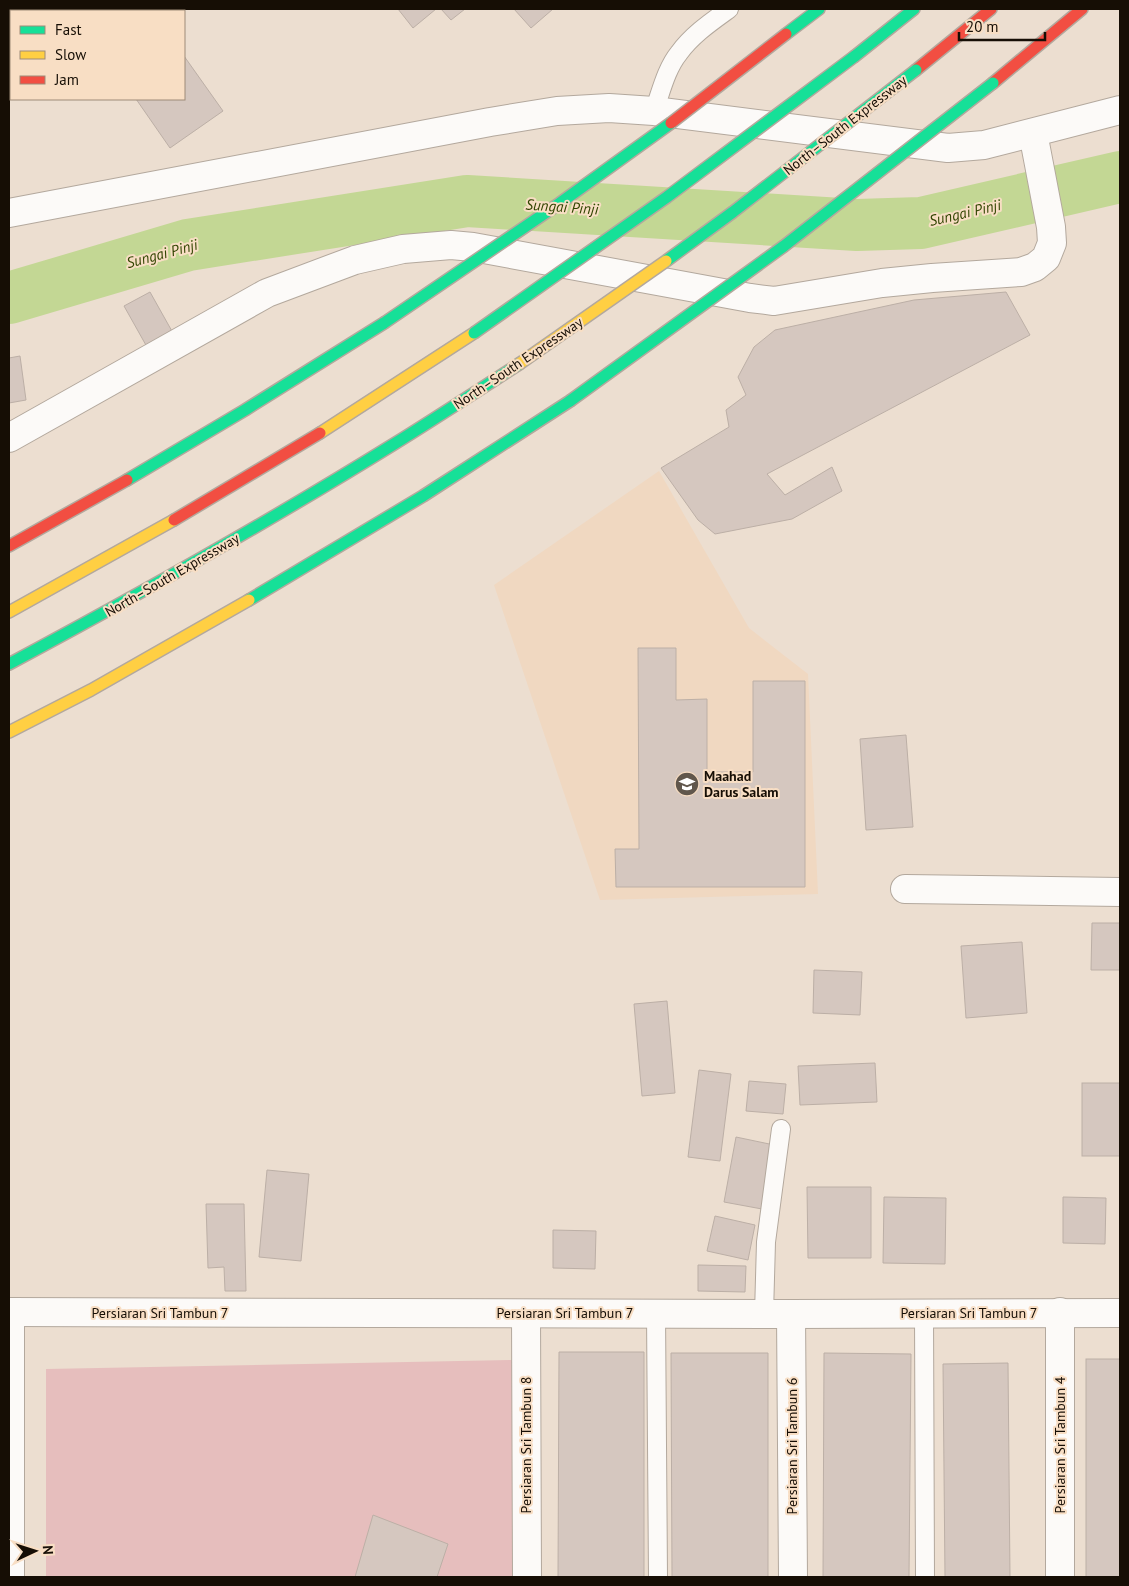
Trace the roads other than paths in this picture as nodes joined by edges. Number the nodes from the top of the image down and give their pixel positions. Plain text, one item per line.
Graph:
1 (729, 9) edge
2 (819, 9) edge
3 (914, 9) edge
4 (991, 9) edge
5 (1082, 9) edge
6 (1120, 110) edge
7 (654, 111) junction
8 (1035, 144) junction
9 (9, 213) edge
10 (9, 438) edge
11 (9, 546) edge
12 (9, 612) edge
13 (9, 664) edge
14 (9, 732) edge
15 (905, 888) dead end
16 (1120, 892) edge
17 (781, 1129) dead end
18 (10, 1312) edge
19 (1060, 1312) junction
20 (656, 1313) junction
21 (924, 1313) junction
22 (1120, 1313) edge
23 (526, 1314) junction
24 (764, 1314) junction
25 (791, 1314) junction
26 (10, 1577) edge
27 (527, 1577) edge
28 (658, 1577) edge
29 (793, 1577) edge
30 (925, 1577) edge
31 (1060, 1577) edge

1 - 7 lane
2 - 11 main road, bridge
3 - 12 main road, bridge
4 - 13 main road, North–South Expressway, bridge
5 - 14 main road, bridge
6 - 8 street
7 - 8 street
7 - 9 street
8 - 10 street
15 - 16 street
17 - 24 lane
18 - 23 street, Persiaran Sri Tambun 7
18 - 26 street
19 - 21 street, Persiaran Sri Tambun 7
19 - 22 street, Persiaran Sri Tambun 7
19 - 31 street, Persiaran Sri Tambun 4
20 - 23 street, Persiaran Sri Tambun 7
20 - 24 street, Persiaran Sri Tambun 7
20 - 28 lane
21 - 25 street, Persiaran Sri Tambun 7
21 - 30 lane
23 - 27 street, Persiaran Sri Tambun 8
24 - 25 street, Persiaran Sri Tambun 7
25 - 29 street, Persiaran Sri Tambun 6

